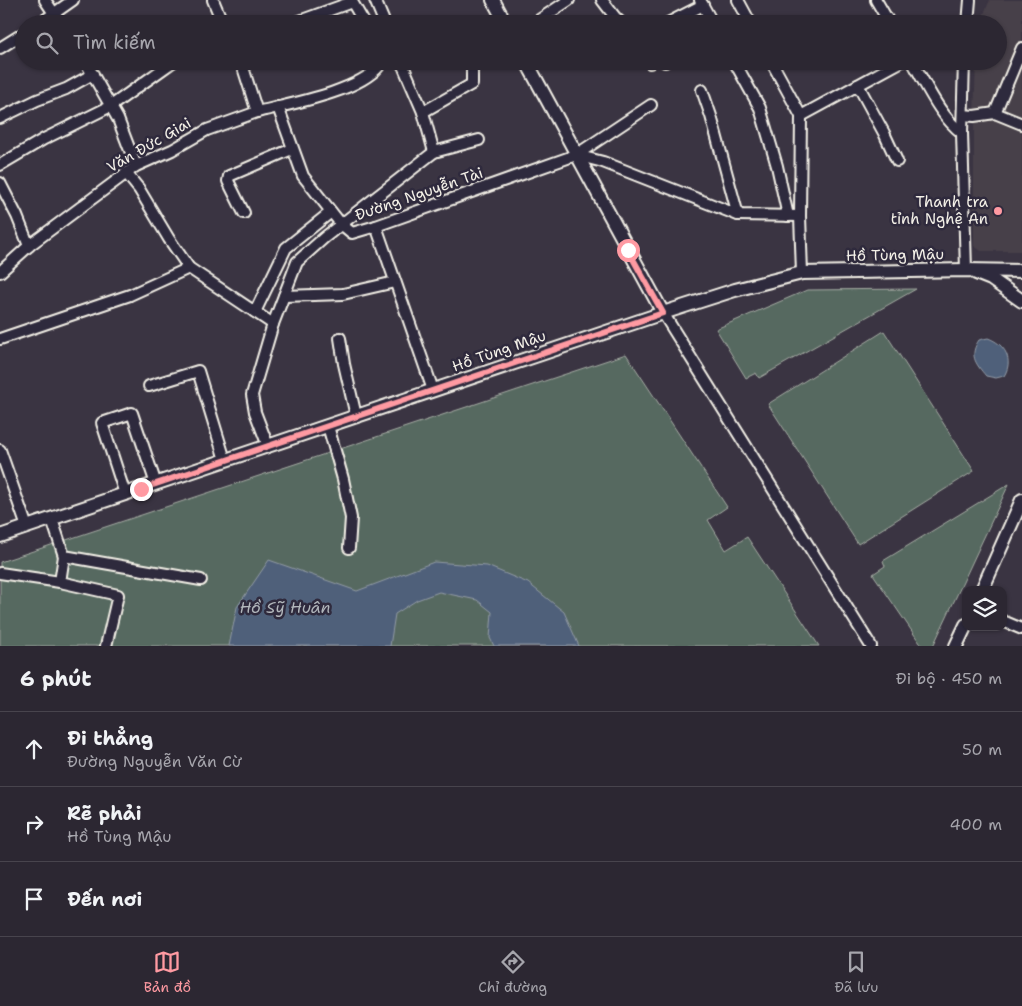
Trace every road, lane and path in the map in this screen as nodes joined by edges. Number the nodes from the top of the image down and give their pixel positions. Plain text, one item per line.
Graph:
1 (45, 0) edge
2 (73, 0) edge
3 (213, 0) edge
4 (375, 0) edge
5 (493, 0) edge
6 (570, 0) edge
7 (602, 0) edge
8 (738, 0) edge
9 (876, 0) edge
10 (970, 0) edge
11 (351, 1) edge
12 (702, 3) edge
13 (55, 14) joint
14 (219, 15) edge
15 (314, 15) edge
16 (359, 15) edge
17 (381, 15) edge
18 (501, 15) edge
19 (547, 15) edge
20 (614, 15) edge
21 (681, 15) edge
22 (708, 15) edge
23 (746, 15) edge
24 (885, 15) edge
25 (969, 15) edge
26 (15, 39) edge
27 (0, 48) edge
28 (1022, 48) edge
29 (90, 70) edge
30 (161, 70) edge
31 (243, 70) edge
32 (376, 70) edge
33 (405, 70) edge
34 (472, 70) edge
35 (531, 70) edge
36 (739, 70) edge
37 (776, 70) edge
38 (886, 70) edge
39 (917, 70) edge
40 (964, 70) edge
41 (92, 74) junction
42 (858, 86) junction
43 (702, 90) dead end
44 (651, 104) dead end
45 (111, 106) junction
46 (278, 107) junction
47 (257, 112) junction
48 (423, 112) junction
49 (995, 113) junction
50 (963, 115) junction
51 (801, 116) junction
52 (0, 118) edge
53 (1022, 124) edge
54 (962, 133) junction
55 (479, 140) dead end
56 (292, 149) junction
57 (434, 152) junction
58 (576, 154) junction
59 (897, 161) dead end
60 (0, 165) edge
61 (136, 166) junction
62 (126, 173) junction
63 (0, 183) edge
64 (332, 212) junction
65 (244, 213) dead end
66 (738, 215) junction
67 (788, 216) junction
68 (800, 216) junction
69 (341, 224) junction
70 (376, 226) junction
71 (29, 246) junction
72 (189, 268) junction
73 (966, 270) junction
74 (1022, 271) edge
75 (0, 272) edge
76 (802, 273) junction
77 (395, 282) junction
78 (284, 296) junction
79 (1022, 301) edge
80 (255, 312) junction
81 (663, 313) junction
82 (273, 324) junction
83 (340, 338) dead end
84 (0, 339) edge
85 (149, 386) dead end
86 (433, 390) junction
87 (356, 416) junction
88 (328, 426) junction
89 (268, 446) junction
90 (0, 450) edge
91 (225, 460) junction
92 (156, 484) junction
93 (125, 494) junction
94 (1022, 500) edge
95 (52, 519) junction
96 (27, 527) junction
97 (0, 536) edge
98 (349, 548) dead end
99 (64, 556) junction
100 (0, 573) edge
101 (202, 580) dead end
102 (60, 582) junction
103 (984, 586) edge
104 (1007, 623) edge
105 (1022, 629) edge
106 (963, 631) edge
107 (106, 646) edge
108 (871, 646) edge
109 (956, 646) edge

1 - 13 street
2 - 13 street
3 - 14 street
4 - 17 street
5 - 18 main road
6 - 19 street
7 - 20 street
8 - 23 street
9 - 24 street
10 - 25 street
11 - 15 street
11 - 16 street
12 - 21 street
12 - 22 street
26 - 27 street
28 - 49 street
29 - 41 street
30 - 45 street
31 - 47 street
32 - 46 street, Văn Đức Giai
33 - 48 street
34 - 48 street
35 - 58 main road
36 - 67 street
37 - 51 street
38 - 42 street
39 - 54 street
40 - 50 street
41 - 45 street
41 - 52 street
42 - 51 street
42 - 59 street
43 - 66 street
44 - 58 street, Đường Nguyễn Tài
45 - 60 street
45 - 61 street
46 - 47 street, Văn Đức Giai
46 - 56 street
47 - 61 street, Văn Đức Giai
48 - 57 street
49 - 50 street
49 - 53 street
50 - 54 street
51 - 68 street
54 - 73 street
55 - 57 street
56 - 64 street
56 - 65 street
57 - 69 street
58 - 66 street
58 - 70 street, Đường Nguyễn Tài
58 - 81 main road
61 - 62 street, Văn Đức Giai
62 - 71 street, Văn Đức Giai
62 - 72 street
63 - 71 street
64 - 69 street
64 - 80 street
66 - 67 street
67 - 68 street
68 - 76 street
69 - 70 street, Đường Nguyễn Tài
69 - 78 street, Đường Nguyễn Tài
70 - 77 street
71 - 75 street, Văn Đức Giai
72 - 80 street
72 - 84 street
73 - 74 main road, Hồ Tùng Mậu
73 - 76 main road, Hồ Tùng Mậu
73 - 79 main road
76 - 81 main road, Hồ Tùng Mậu
77 - 78 street
77 - 86 street
78 - 82 street, Đường Nguyễn Tài
80 - 82 street
81 - 86 main road, Hồ Tùng Mậu
81 - 108 street
82 - 89 street, Đường Nguyễn Tài
83 - 87 street
85 - 91 street
86 - 87 main road, Hồ Tùng Mậu
87 - 88 main road, Hồ Tùng Mậu
88 - 89 main road, Hồ Tùng Mậu
88 - 98 street
89 - 91 main road, Hồ Tùng Mậu
90 - 96 street
91 - 92 main road, Hồ Tùng Mậu
92 - 93 main road, Hồ Tùng Mậu
92 - 93 street
93 - 95 main road, Hồ Tùng Mậu
94 - 103 main road
95 - 96 main road, Hồ Tùng Mậu
95 - 99 street
96 - 97 main road, Hồ Tùng Mậu
99 - 101 street
99 - 102 street
100 - 102 street
102 - 107 street
104 - 105 street
106 - 109 main road

